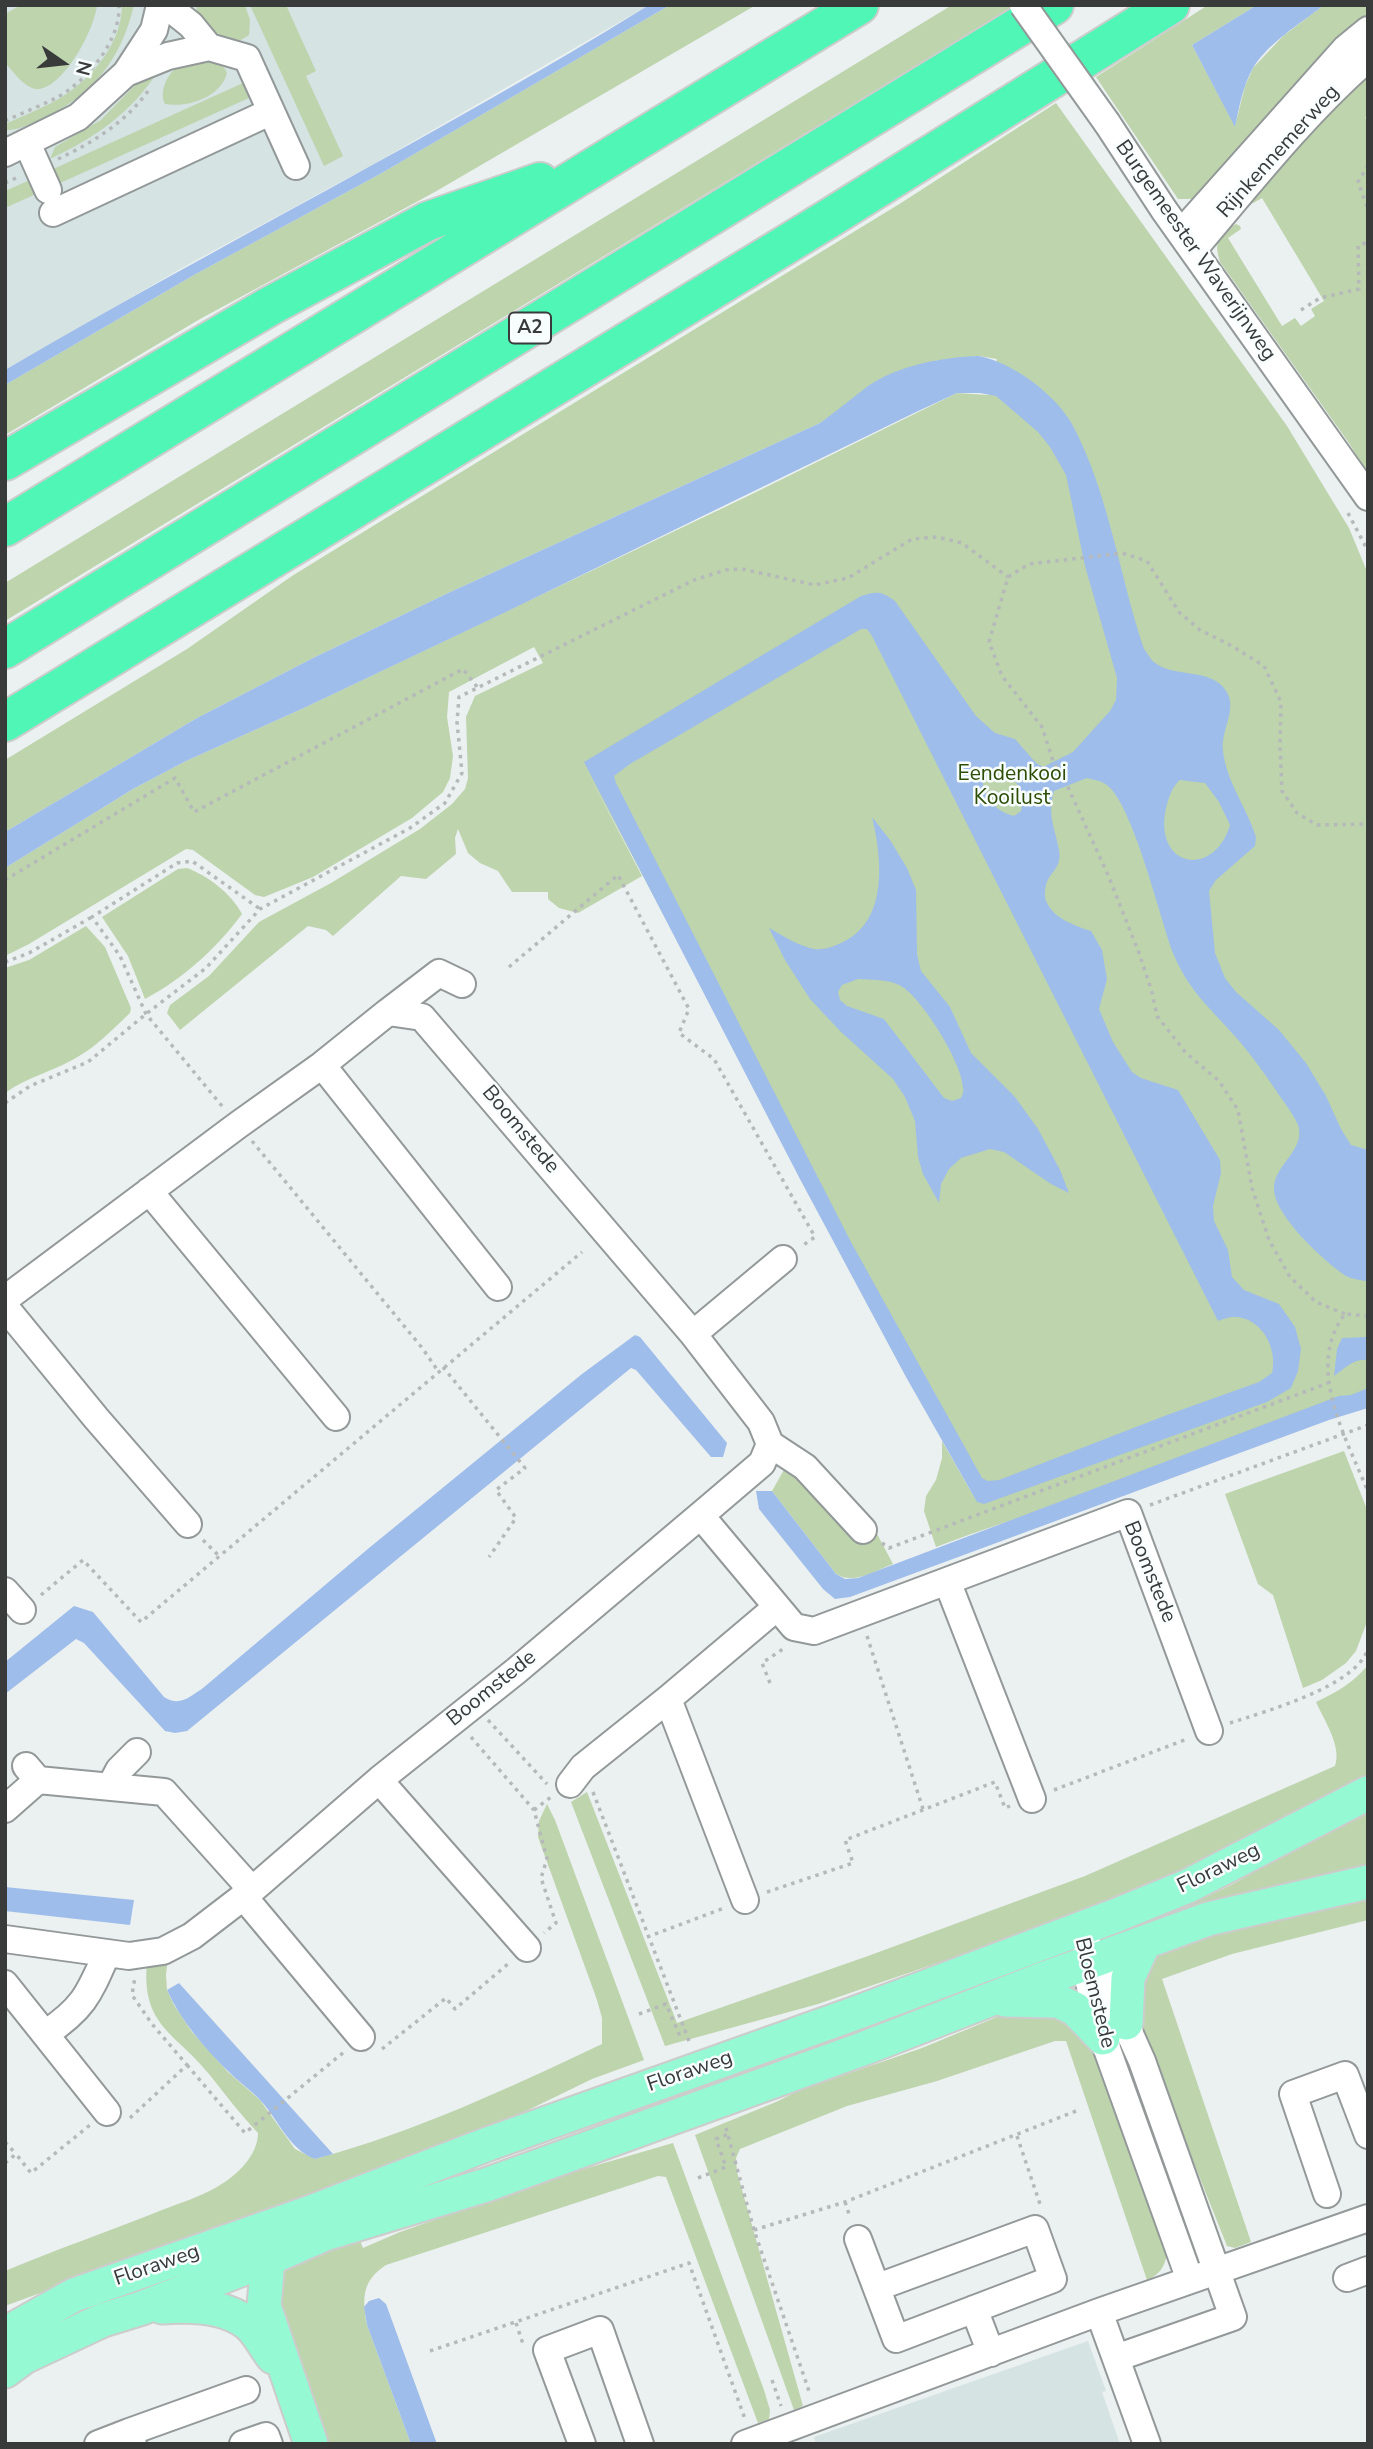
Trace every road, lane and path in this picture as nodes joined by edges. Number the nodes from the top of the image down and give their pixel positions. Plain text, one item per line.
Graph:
1 (119, 5) edge
2 (141, 5) edge
3 (160, 5) edge
4 (166, 5) edge
5 (859, 5) edge
6 (1023, 5) edge
7 (1054, 5) edge
8 (1170, 5) edge
9 (1368, 30) edge
10 (209, 47) junction
11 (1368, 58) edge
12 (131, 65) junction
13 (270, 112) junction
14 (5, 121) edge
15 (16, 148) edge
16 (615, 156) junction
17 (1368, 164) edge
18 (296, 166) dead end
19 (1368, 209) edge
20 (1187, 241) junction
21 (1368, 242) edge
22 (1301, 310) dead end
23 (5, 461) edge
24 (1368, 497) edge
25 (5, 527) edge
26 (1008, 577) junction
27 (5, 649) edge
28 (478, 688) junction
29 (5, 722) edge
30 (1368, 824) edge
31 (5, 880) edge
32 (260, 909) junction
33 (92, 917) junction
34 (5, 962) edge
35 (509, 967) dead end
36 (462, 984) dead end
37 (388, 1012) junction
38 (146, 1014) junction
39 (322, 1065) junction
40 (5, 1103) edge
41 (238, 1125) junction
42 (149, 1191) junction
43 (582, 1252) dead end
44 (783, 1259) joint
45 (498, 1287) dead end
46 (5, 1299) edge
47 (5, 1307) edge
48 (1345, 1314) junction
49 (1368, 1316) edge
50 (693, 1334) junction
51 (440, 1369) junction
52 (1328, 1383) junction
53 (336, 1417) dead end
54 (1368, 1425) edge
55 (1344, 1433) junction
56 (766, 1454) junction
57 (1368, 1492) edge
58 (1128, 1513) junction
59 (701, 1516) junction
60 (188, 1524) dead end
61 (863, 1530) joint
62 (489, 1557) dead end
63 (947, 1581) junction
64 (14, 1600) edge
65 (777, 1607) junction
66 (861, 1614) junction
67 (804, 1629) junction
68 (1368, 1649) edge
69 (769, 1683) dead end
70 (668, 1699) junction
71 (465, 1712) junction
72 (1209, 1731) junction
73 (137, 1752) dead end
74 (379, 1780) junction
75 (570, 1782) junction
76 (111, 1785) junction
77 (1368, 1793) edge
78 (1032, 1799) junction
79 (5, 1810) edge
80 (534, 1810) junction
81 (923, 1810) junction
82 (1368, 1882) edge
83 (248, 1893) junction
84 (745, 1900) junction
85 (1077, 1929) junction
86 (648, 1937) junction
87 (5, 1939) edge
88 (1144, 1943) junction
89 (527, 1948) junction
90 (107, 1953) junction
91 (1090, 1962) junction
92 (5, 1984) edge
93 (988, 2000) junction
94 (639, 2014) dead end
95 (685, 2030) junction
96 (1115, 2031) junction
97 (45, 2034) junction
98 (361, 2037) junction
99 (689, 2041) dead end
100 (187, 2065) dead end
101 (1076, 2111) dead end
102 (107, 2112) dead end
103 (724, 2122) dead end
104 (729, 2134) junction
105 (1368, 2135) edge
106 (5, 2142) edge
107 (16, 2154) dead end
108 (698, 2178) dead end
109 (1328, 2194) dead end
110 (314, 2211) junction
111 (1368, 2218) edge
112 (754, 2230) junction
113 (858, 2239) dead end
114 (268, 2259) junction
115 (1217, 2269) junction
116 (1190, 2280) junction
117 (878, 2287) junction
118 (142, 2308) junction
119 (974, 2309) junction
120 (1099, 2312) junction
121 (5, 2334) edge
122 (991, 2353) junction
123 (1115, 2358) junction
124 (5, 2371) edge
125 (286, 2375) junction
126 (246, 2390) dead end
127 (802, 2424) junction
128 (131, 2438) edge
129 (98, 2444) edge
130 (243, 2444) edge
131 (269, 2444) edge
132 (311, 2444) edge
133 (582, 2444) edge
134 (640, 2444) edge
135 (745, 2444) edge
136 (1147, 2444) edge

1 - 14 path
2 - 12 street
3 - 12 street
4 - 10 street
5 - 16 highway
6 - 20 street, Burgemeester Waverijnweg, bridge
7 - 27 highway, A2
8 - 29 highway
9 - 20 street
10 - 12 street
10 - 13 street
11 - 20 street, Rijnkennemerweg
12 - 15 street
13 - 15 street
13 - 18 street
16 - 23 highway
16 - 25 highway
17 - 19 path
20 - 24 street, Burgemeester Waverijnweg
21 - 22 path
26 - 28 path
26 - 30 path
26 - 48 path
28 - 31 path
28 - 32 path
32 - 33 path
32 - 38 path
33 - 34 path
33 - 38 path
35 - 44 path
36 - 37 street
37 - 39 street
37 - 50 street, Boomstede
38 - 40 path
38 - 41 path
39 - 41 street
39 - 45 street
41 - 42 street
41 - 51 path
42 - 46 street
42 - 53 street
43 - 51 path
44 - 50 street
47 - 60 street
48 - 49 path
48 - 52 path
50 - 56 street, Boomstede
51 - 62 path
51 - 64 path
52 - 55 path
52 - 61 path
54 - 55 path
55 - 57 path
55 - 58 path
56 - 59 street, Boomstede
56 - 61 street, Boomstede
58 - 63 street, Boomstede
58 - 72 street, Boomstede
59 - 65 street
59 - 71 street, Boomstede
63 - 66 street, Boomstede
63 - 78 street
65 - 67 street
65 - 70 street
66 - 67 street, Boomstede
66 - 81 path
67 - 69 path
68 - 72 path
70 - 75 street
70 - 84 street
71 - 74 street, Boomstede
71 - 75 path
71 - 80 path
72 - 78 path
73 - 76 street
74 - 83 street, Boomstede
74 - 89 street
75 - 80 path
75 - 86 path
76 - 79 street
76 - 83 street
77 - 85 main road, Floraweg
78 - 81 path
80 - 89 path
81 - 84 path
82 - 88 main road, Floraweg
83 - 90 street, Boomstede
83 - 98 street
84 - 86 path
85 - 91 street, Bloemstede
85 - 110 main road, Floraweg
86 - 95 path
87 - 90 street, Boomstede
88 - 91 main road, Floraweg
88 - 96 main road
89 - 98 path
90 - 97 street
91 - 93 main road, Floraweg
91 - 96 street, Bloemstede
92 - 97 street
93 - 96 main road
93 - 114 main road, Floraweg
94 - 95 path
95 - 99 path
96 - 115 street, Bloemstede
96 - 116 street, Bloemstede
97 - 102 street
98 - 100 path
101 - 112 path
103 - 104 path
104 - 108 path
104 - 112 path
105 - 109 street
106 - 107 path
110 - 114 main road
110 - 121 main road, Floraweg
111 - 115 street
112 - 127 path
113 - 117 street
114 - 118 main road, Floraweg
114 - 125 main road
115 - 116 street
115 - 123 street, Bloemstede
116 - 120 street
117 - 119 street
117 - 119 street
118 - 124 main road, Floraweg
118 - 125 main road
119 - 122 street
120 - 122 street
120 - 123 street
122 - 127 street
123 - 136 street
125 - 132 main road
126 - 128 street
127 - 135 street
128 - 129 street
130 - 131 street
133 - 134 street

